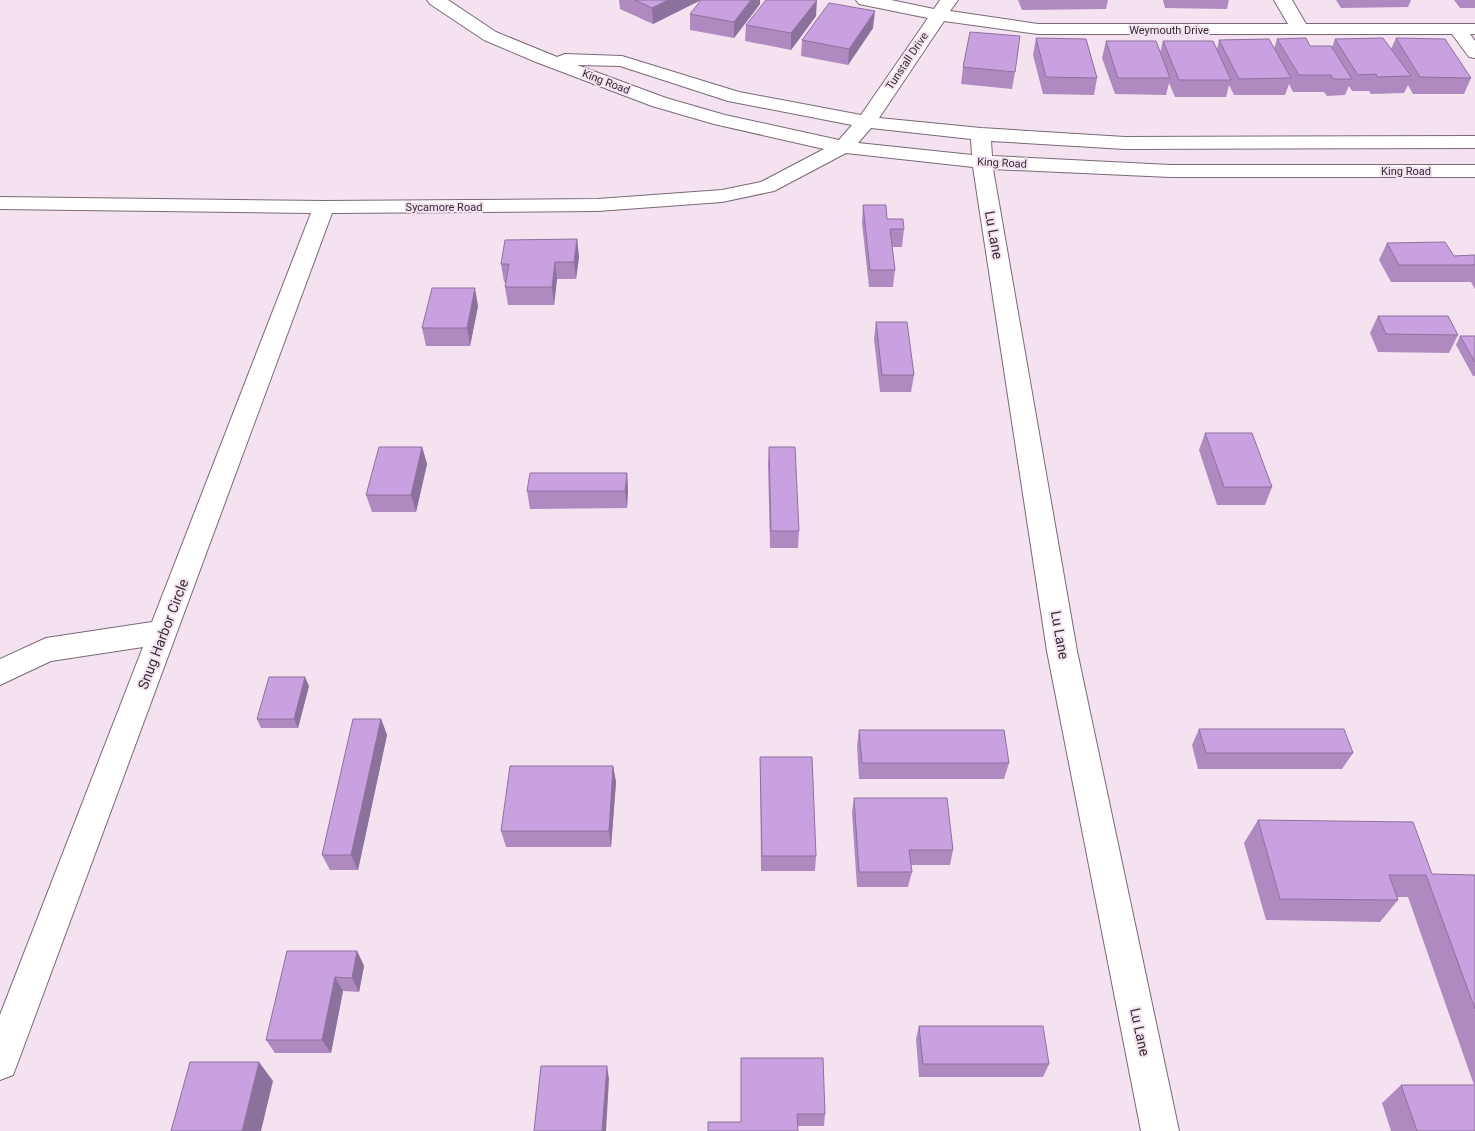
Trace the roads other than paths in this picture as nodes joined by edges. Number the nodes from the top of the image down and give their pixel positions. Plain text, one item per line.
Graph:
1 (436, 0) edge
2 (865, 0) edge
3 (1283, 0) edge
4 (944, 7) edge
5 (1466, 29) edge
6 (1301, 30) junction
7 (1475, 53) edge
8 (542, 58) junction
9 (866, 122) junction
10 (1475, 142) edge
11 (843, 147) junction
12 (981, 148) junction
13 (1475, 171) edge
14 (0, 203) edge
15 (324, 207) junction
16 (164, 632) junction
17 (0, 672) edge
18 (0, 1062) edge
19 (1160, 1131) edge

1 - 8 street, King Road
2 - 4 street, Weymouth Drive
3 - 6 street
4 - 6 street, Weymouth Drive
4 - 9 street, Tunstall Drive
5 - 6 street, Weymouth Drive
5 - 7 street
8 - 9 street, King Road
8 - 11 street, King Road
9 - 11 street, Sycamore Road
9 - 12 street, King Road
10 - 12 street, King Road
11 - 12 street, King Road
11 - 15 street, Sycamore Road
12 - 13 street, King Road
12 - 19 street, Lu Lane
14 - 15 street, Sycamore Road
15 - 16 street, Snug Harbor Circle
16 - 17 street
16 - 18 street, Snug Harbor Circle

